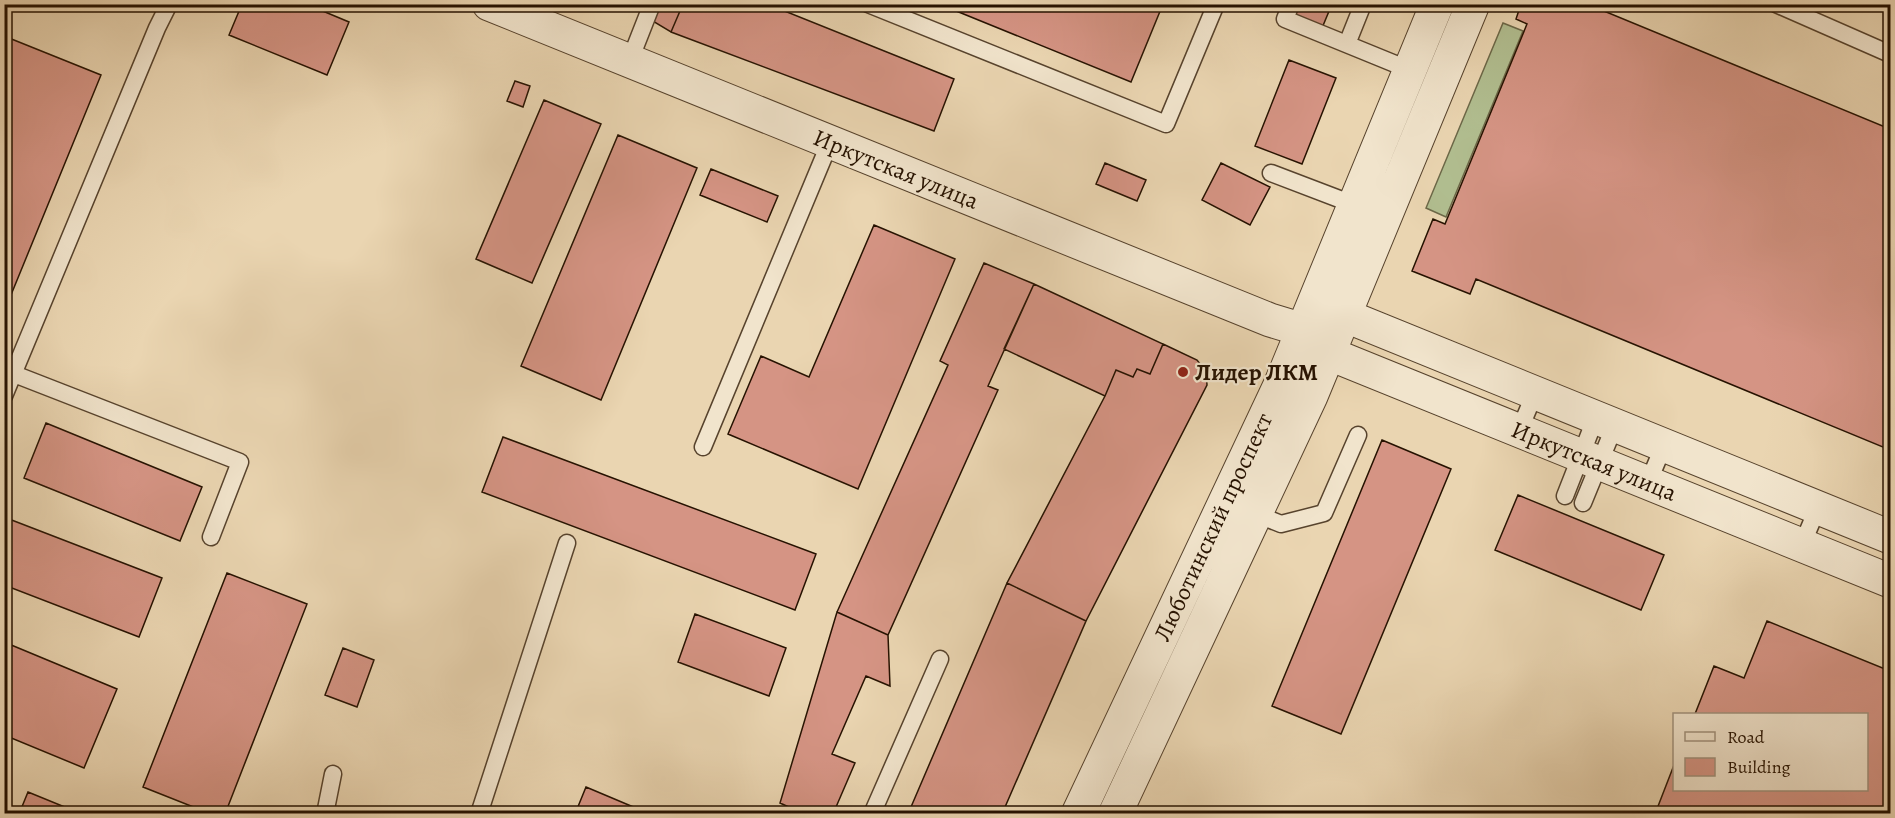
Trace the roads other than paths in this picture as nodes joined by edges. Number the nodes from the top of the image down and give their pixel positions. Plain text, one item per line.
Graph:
1 (169, 4) edge
2 (489, 4) edge
3 (652, 4) edge
4 (868, 4) edge
5 (1216, 4) edge
6 (1291, 4) edge
7 (1363, 4) edge
8 (1437, 4) edge
9 (1473, 4) edge
10 (1776, 4) edge
11 (1800, 10) edge
12 (1347, 44) junction
13 (1890, 54) edge
14 (630, 60) junction
15 (1410, 70) junction
16 (830, 142) junction
17 (1271, 173) dead end
18 (1355, 206) junction
19 (1346, 316) junction
20 (1304, 330) junction
21 (1330, 354) junction
22 (14, 374) junction
23 (1535, 393) junction
24 (4, 396) edge
25 (1606, 421) junction
26 (1519, 431) junction
27 (1358, 435) dead end
28 (1664, 445) junction
29 (703, 447) dead end
30 (1590, 460) junction
31 (1648, 483) junction
32 (1564, 496) dead end
33 (1583, 503) dead end
34 (1818, 507) junction
35 (1256, 514) junction
36 (211, 537) dead end
37 (1890, 537) edge
38 (567, 543) dead end
39 (1802, 545) junction
40 (1890, 581) edge
41 (940, 659) dead end
42 (333, 774) dead end
43 (325, 813) edge
44 (479, 813) edge
45 (872, 813) edge
46 (1078, 813) edge
47 (1115, 813) edge

1 - 22 lane
2 - 14 street, Иркутская улица
3 - 14 lane
4 - 5 lane
6 - 12 lane
7 - 12 lane
8 - 15 street, Люботинский проспект
9 - 19 street, Люботинский проспект
10 - 11 lane
11 - 13 lane
12 - 15 lane
14 - 16 street, Иркутская улица
15 - 18 street, Люботинский проспект
16 - 20 street, Иркутская улица
16 - 29 lane
17 - 18 lane
18 - 20 street, Люботинский проспект
19 - 20 street
19 - 21 street, Люботинский проспект
19 - 23 street, Иркутская улица
20 - 21 street, Иркутская улица
20 - 46 street, Люботинский проспект
21 - 26 street, Иркутская улица
21 - 35 street, Люботинский проспект
22 - 24 lane
22 - 36 lane
23 - 25 street, Иркутская улица
23 - 26 lane
25 - 28 street, Иркутская улица
25 - 30 lane
26 - 30 street, Иркутская улица
27 - 35 lane
28 - 31 lane
28 - 34 street, Иркутская улица
30 - 31 street, Иркутская улица
30 - 32 lane
30 - 33 lane
31 - 39 street, Иркутская улица
34 - 37 street, Иркутская улица
34 - 39 lane
35 - 47 street, Люботинский проспект
38 - 44 lane
39 - 40 street, Иркутская улица
41 - 45 lane
42 - 43 lane

